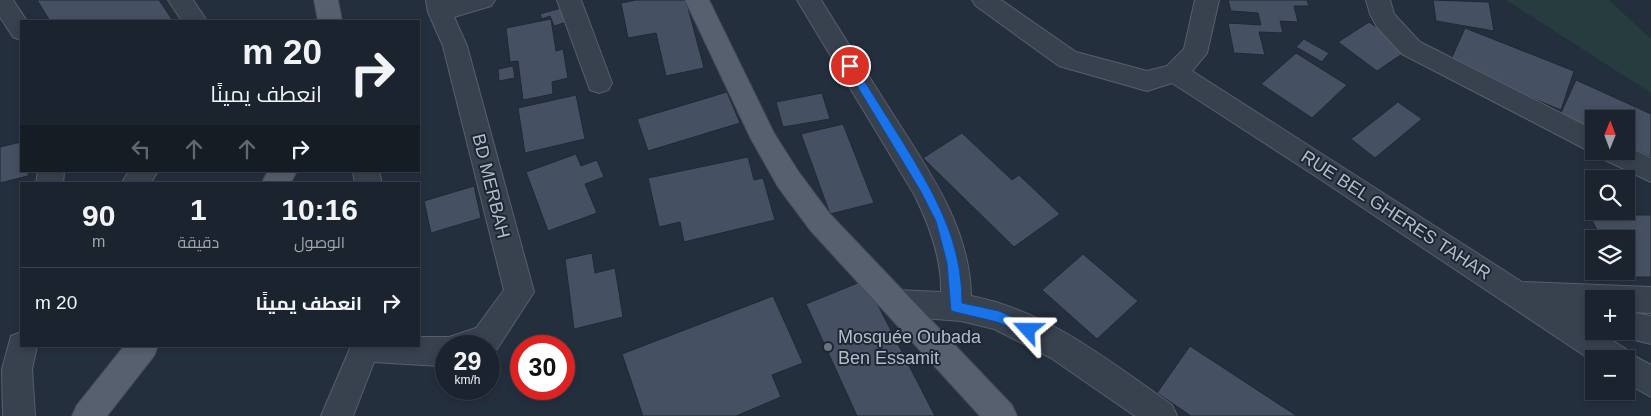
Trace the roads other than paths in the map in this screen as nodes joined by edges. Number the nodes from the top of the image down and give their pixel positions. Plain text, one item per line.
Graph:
1 (1, 0) edge
2 (180, 0) edge
3 (326, 0) edge
4 (483, 0) edge
5 (569, 0) edge
6 (697, 0) edge
7 (809, 0) edge
8 (984, 0) edge
9 (1207, 0) edge
10 (1378, 0) edge
11 (439, 6) edge
12 (194, 20) edge
13 (330, 20) edge
14 (20, 29) edge
15 (1175, 73) junction
16 (598, 83) dead end
17 (1585, 137) edge
18 (1630, 160) edge
19 (1651, 171) edge
20 (144, 172) edge
21 (283, 172) edge
22 (136, 182) edge
23 (276, 182) edge
24 (1635, 299) edge
25 (1585, 300) edge
26 (1651, 300) edge
27 (1530, 302) junction
28 (897, 303) junction
29 (956, 307) junction
30 (1585, 317) edge
31 (1635, 327) edge
32 (1651, 330) edge
33 (489, 335) edge
34 (22, 347) edge
35 (142, 347) edge
36 (366, 347) edge
37 (1602, 350) edge
38 (435, 352) edge
39 (1635, 372) edge
40 (1651, 382) edge
41 (18, 416) edge
42 (88, 416) edge
43 (337, 416) edge
44 (1001, 416) edge
45 (1161, 416) edge

1 - 14 street
2 - 12 street
3 - 13 main road
4 - 11 street
5 - 16 street
6 - 28 main road
7 - 29 street
8 - 15 street
9 - 15 street
10 - 17 street
11 - 33 street, BD MERBAH
15 - 27 street, RUE BEL GHERES TAHAR
18 - 19 street
20 - 22 street
21 - 23 main road
24 - 26 street
25 - 27 street
27 - 30 street
27 - 37 street, RUE BEL GHERES TAHAR
28 - 29 street
28 - 44 main road
29 - 45 street
31 - 32 street
34 - 41 street
35 - 42 main road
36 - 38 street
36 - 43 street
39 - 40 street

